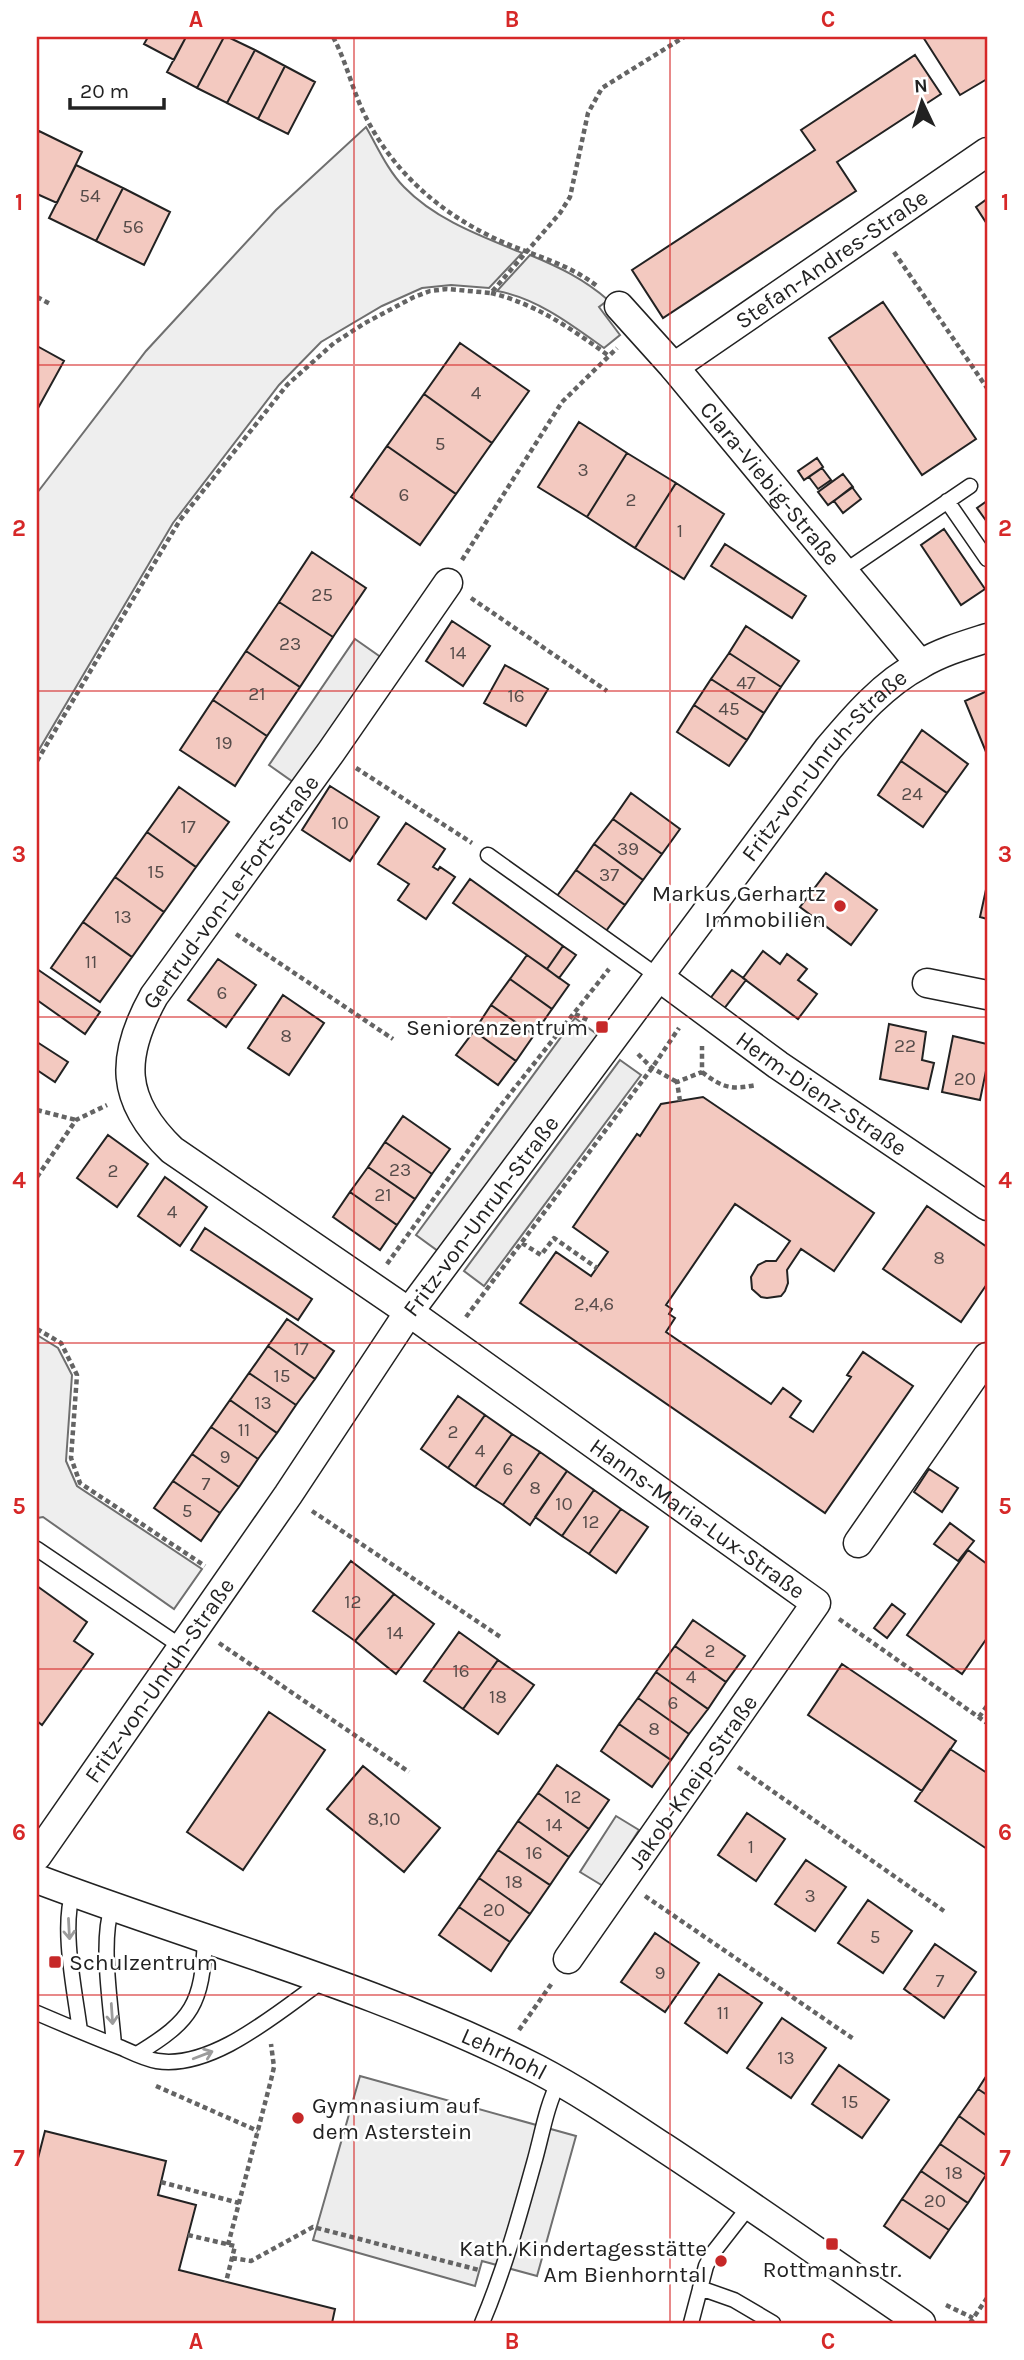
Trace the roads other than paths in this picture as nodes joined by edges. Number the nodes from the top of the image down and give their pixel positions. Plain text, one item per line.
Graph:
1 (987, 152) edge
2 (619, 306) road end
3 (674, 367) junction
4 (970, 486) dead end
5 (947, 501) junction
6 (987, 559) edge
7 (845, 571) junction
8 (448, 583) road end
9 (987, 638) edge
10 (920, 664) junction
11 (488, 855) road end
12 (659, 977) junction
13 (927, 983) dead end
14 (987, 995) edge
15 (987, 1206) edge
16 (408, 1312) junction
17 (987, 1357) edge
18 (858, 1543) dead end
19 (37, 1549) edge
20 (816, 1603) joint
21 (189, 1637) junction
22 (37, 1875) edge
23 (73, 1892) junction
24 (112, 1906) junction
25 (205, 1939) junction
26 (568, 1959) road end
27 (324, 1980) junction
28 (37, 1997) edge
29 (37, 2013) edge
30 (80, 2031) junction
31 (114, 2045) junction
32 (137, 2054) junction
33 (559, 2081) junction
34 (751, 2204) junction
35 (700, 2288) junction
36 (482, 2323) edge
37 (691, 2323) edge
38 (773, 2323) edge
39 (921, 2323) edge

1 - 3 street, Stefan-Andres-Straße
2 - 3 street, Clara-Viebig-Straße
3 - 7 street, Clara-Viebig-Straße
4 - 5 lane
5 - 6 lane
5 - 7 lane
7 - 10 street, Clara-Viebig-Straße
8 - 16 street, Gertrud-von-Le-Fort-Straße
9 - 10 street, Fritz-von-Unruh-Straße
10 - 12 street, Fritz-von-Unruh-Straße
11 - 12 lane
12 - 15 street, Herm-Dienz-Straße
12 - 16 street, Fritz-von-Unruh-Straße
13 - 14 street
16 - 20 street, Hanns-Maria-Lux-Straße
16 - 21 street, Fritz-von-Unruh-Straße
17 - 18 street
19 - 21 lane
20 - 26 street, Jakob-Kneip-Straße
21 - 22 street, Fritz-von-Unruh-Straße
22 - 23 street, Lehrhohl
23 - 24 street, Lehrhohl
23 -> 30 lane
24 - 25 street, Lehrhohl
24 -> 31 lane
25 - 27 street, Lehrhohl
25 - 32 lane
32 -> 27 lane
27 - 33 street, Lehrhohl
28 - 29 lane
29 - 30 lane
30 - 31 lane
31 - 32 lane
33 - 34 street, Lehrhohl
33 - 36 lane
34 - 35 lane
34 - 39 street, Lehrhohl
35 - 37 lane
35 - 38 lane

